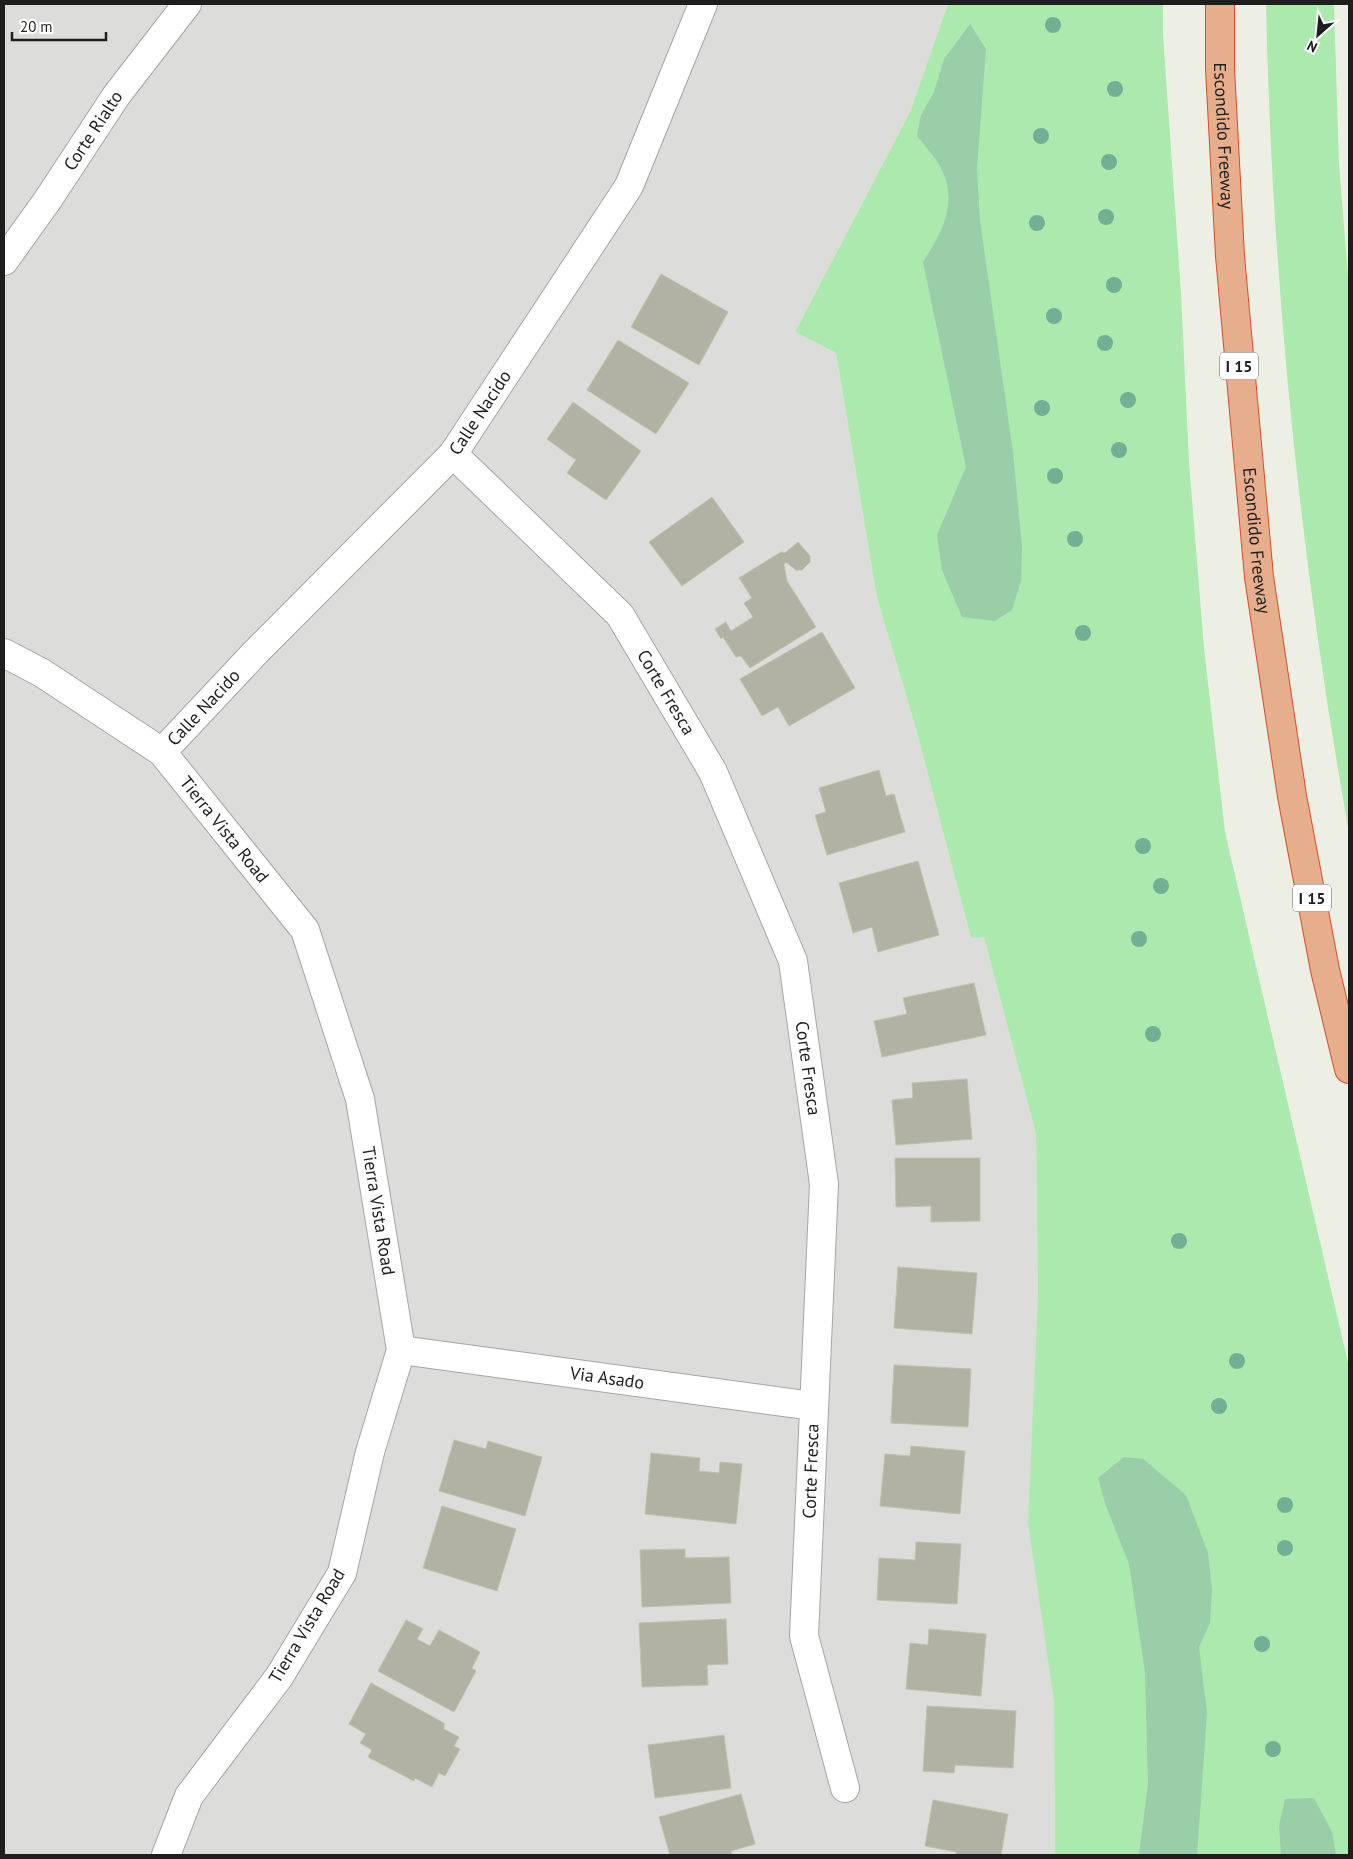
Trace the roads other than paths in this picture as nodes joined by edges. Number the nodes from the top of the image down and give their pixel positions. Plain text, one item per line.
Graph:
1 (187, 4) edge
2 (703, 4) edge
3 (1220, 4) edge
4 (4, 261) edge
5 (453, 454) junction
6 (4, 653) edge
7 (162, 752) junction
8 (1349, 1069) edge
9 (401, 1350) junction
10 (813, 1406) junction
11 (845, 1788) dead end
12 (166, 1855) edge

1 - 4 street, Corte Rialto
2 - 5 street, Calle Nacido
3 - 8 highway, Escondido Freeway / I 15
5 - 7 street, Calle Nacido
5 - 10 street, Corte Fresca
6 - 7 street, Tierra Vista Road
7 - 9 street, Tierra Vista Road
9 - 10 street, Via Asado
9 - 12 street, Tierra Vista Road
10 - 11 street, Corte Fresca

